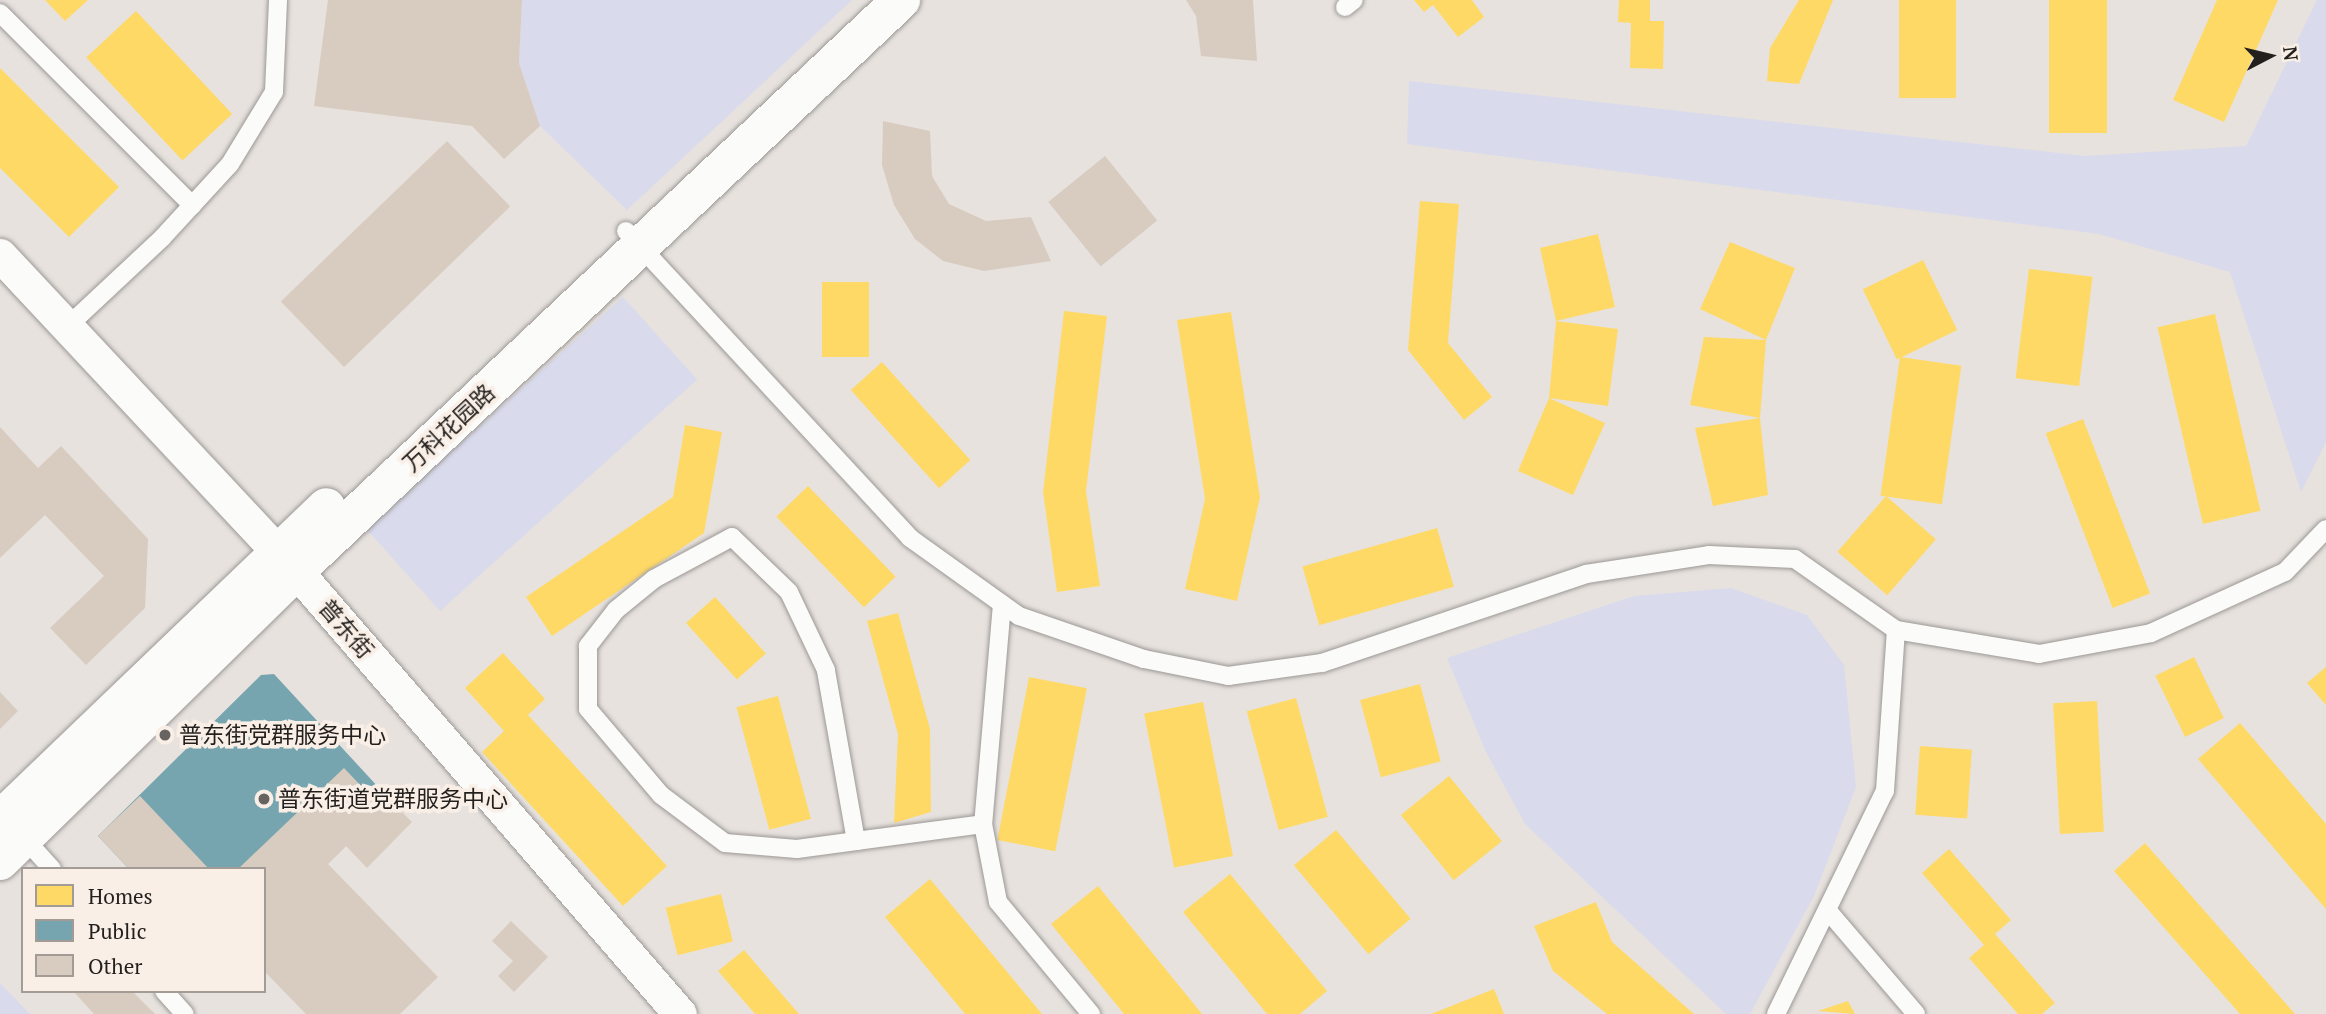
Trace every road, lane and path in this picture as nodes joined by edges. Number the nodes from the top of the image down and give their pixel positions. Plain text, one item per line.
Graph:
1 (278, 0) edge
2 (866, 0) edge
3 (901, 0) edge
4 (0, 13) edge
5 (192, 205) junction
6 (633, 240) junction
7 (0, 255) edge
8 (68, 327) junction
9 (2326, 529) edge
10 (287, 561) junction
11 (1002, 604) junction
12 (1896, 630) junction
13 (983, 824) junction
14 (7, 834) edge
15 (856, 841) junction
16 (49, 867) edge
17 (1829, 912) junction
18 (166, 993) edge
19 (185, 1014) edge
20 (680, 1014) edge
21 (1091, 1014) edge
22 (1776, 1014) edge
23 (1916, 1014) edge

1 - 5 lane
2 - 6 street, 万科花园路
3 - 6 street, 万科花园路
4 - 5 lane
5 - 8 lane
6 - 10 street, 万科花园路
6 - 11 lane
7 - 8 street, 普东街
8 - 10 street, 普东街
9 - 12 lane
10 - 14 street, 万科花园路
10 - 20 street, 普东街
11 - 12 lane
11 - 13 lane
12 - 17 lane
13 - 15 lane
13 - 21 lane
14 - 16 lane
15 - 15 lane
17 - 22 lane
17 - 23 lane
18 - 19 lane

